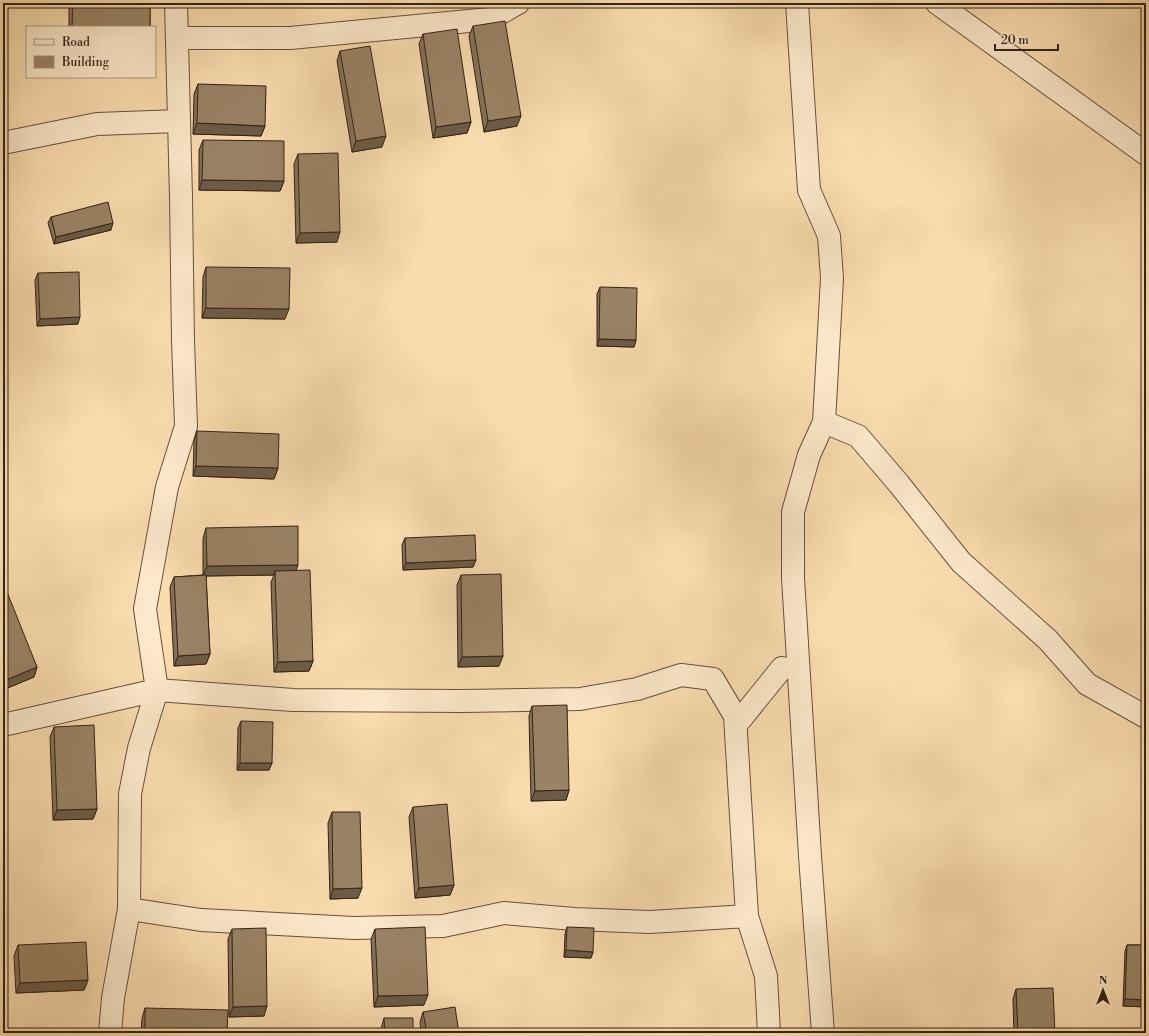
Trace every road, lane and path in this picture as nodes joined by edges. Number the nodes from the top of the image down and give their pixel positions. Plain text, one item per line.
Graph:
1 (176, 3) edge
2 (518, 3) edge
3 (797, 3) edge
4 (937, 3) edge
5 (177, 38) junction
6 (179, 121) junction
7 (3, 143) edge
8 (1146, 154) edge
9 (824, 422) junction
10 (782, 668) dead end
11 (157, 690) junction
12 (735, 716) junction
13 (1146, 717) edge
14 (3, 725) edge
15 (129, 908) junction
16 (746, 916) junction
17 (110, 1033) edge
18 (769, 1033) edge
19 (824, 1033) edge

1 - 5 street
2 - 5 street
3 - 9 street
4 - 8 street
5 - 6 street
6 - 7 street
6 - 11 street
9 - 13 street
9 - 19 street
10 - 12 street
11 - 12 street
11 - 14 street
11 - 15 street
12 - 16 street
15 - 16 street
15 - 17 street
16 - 18 street

